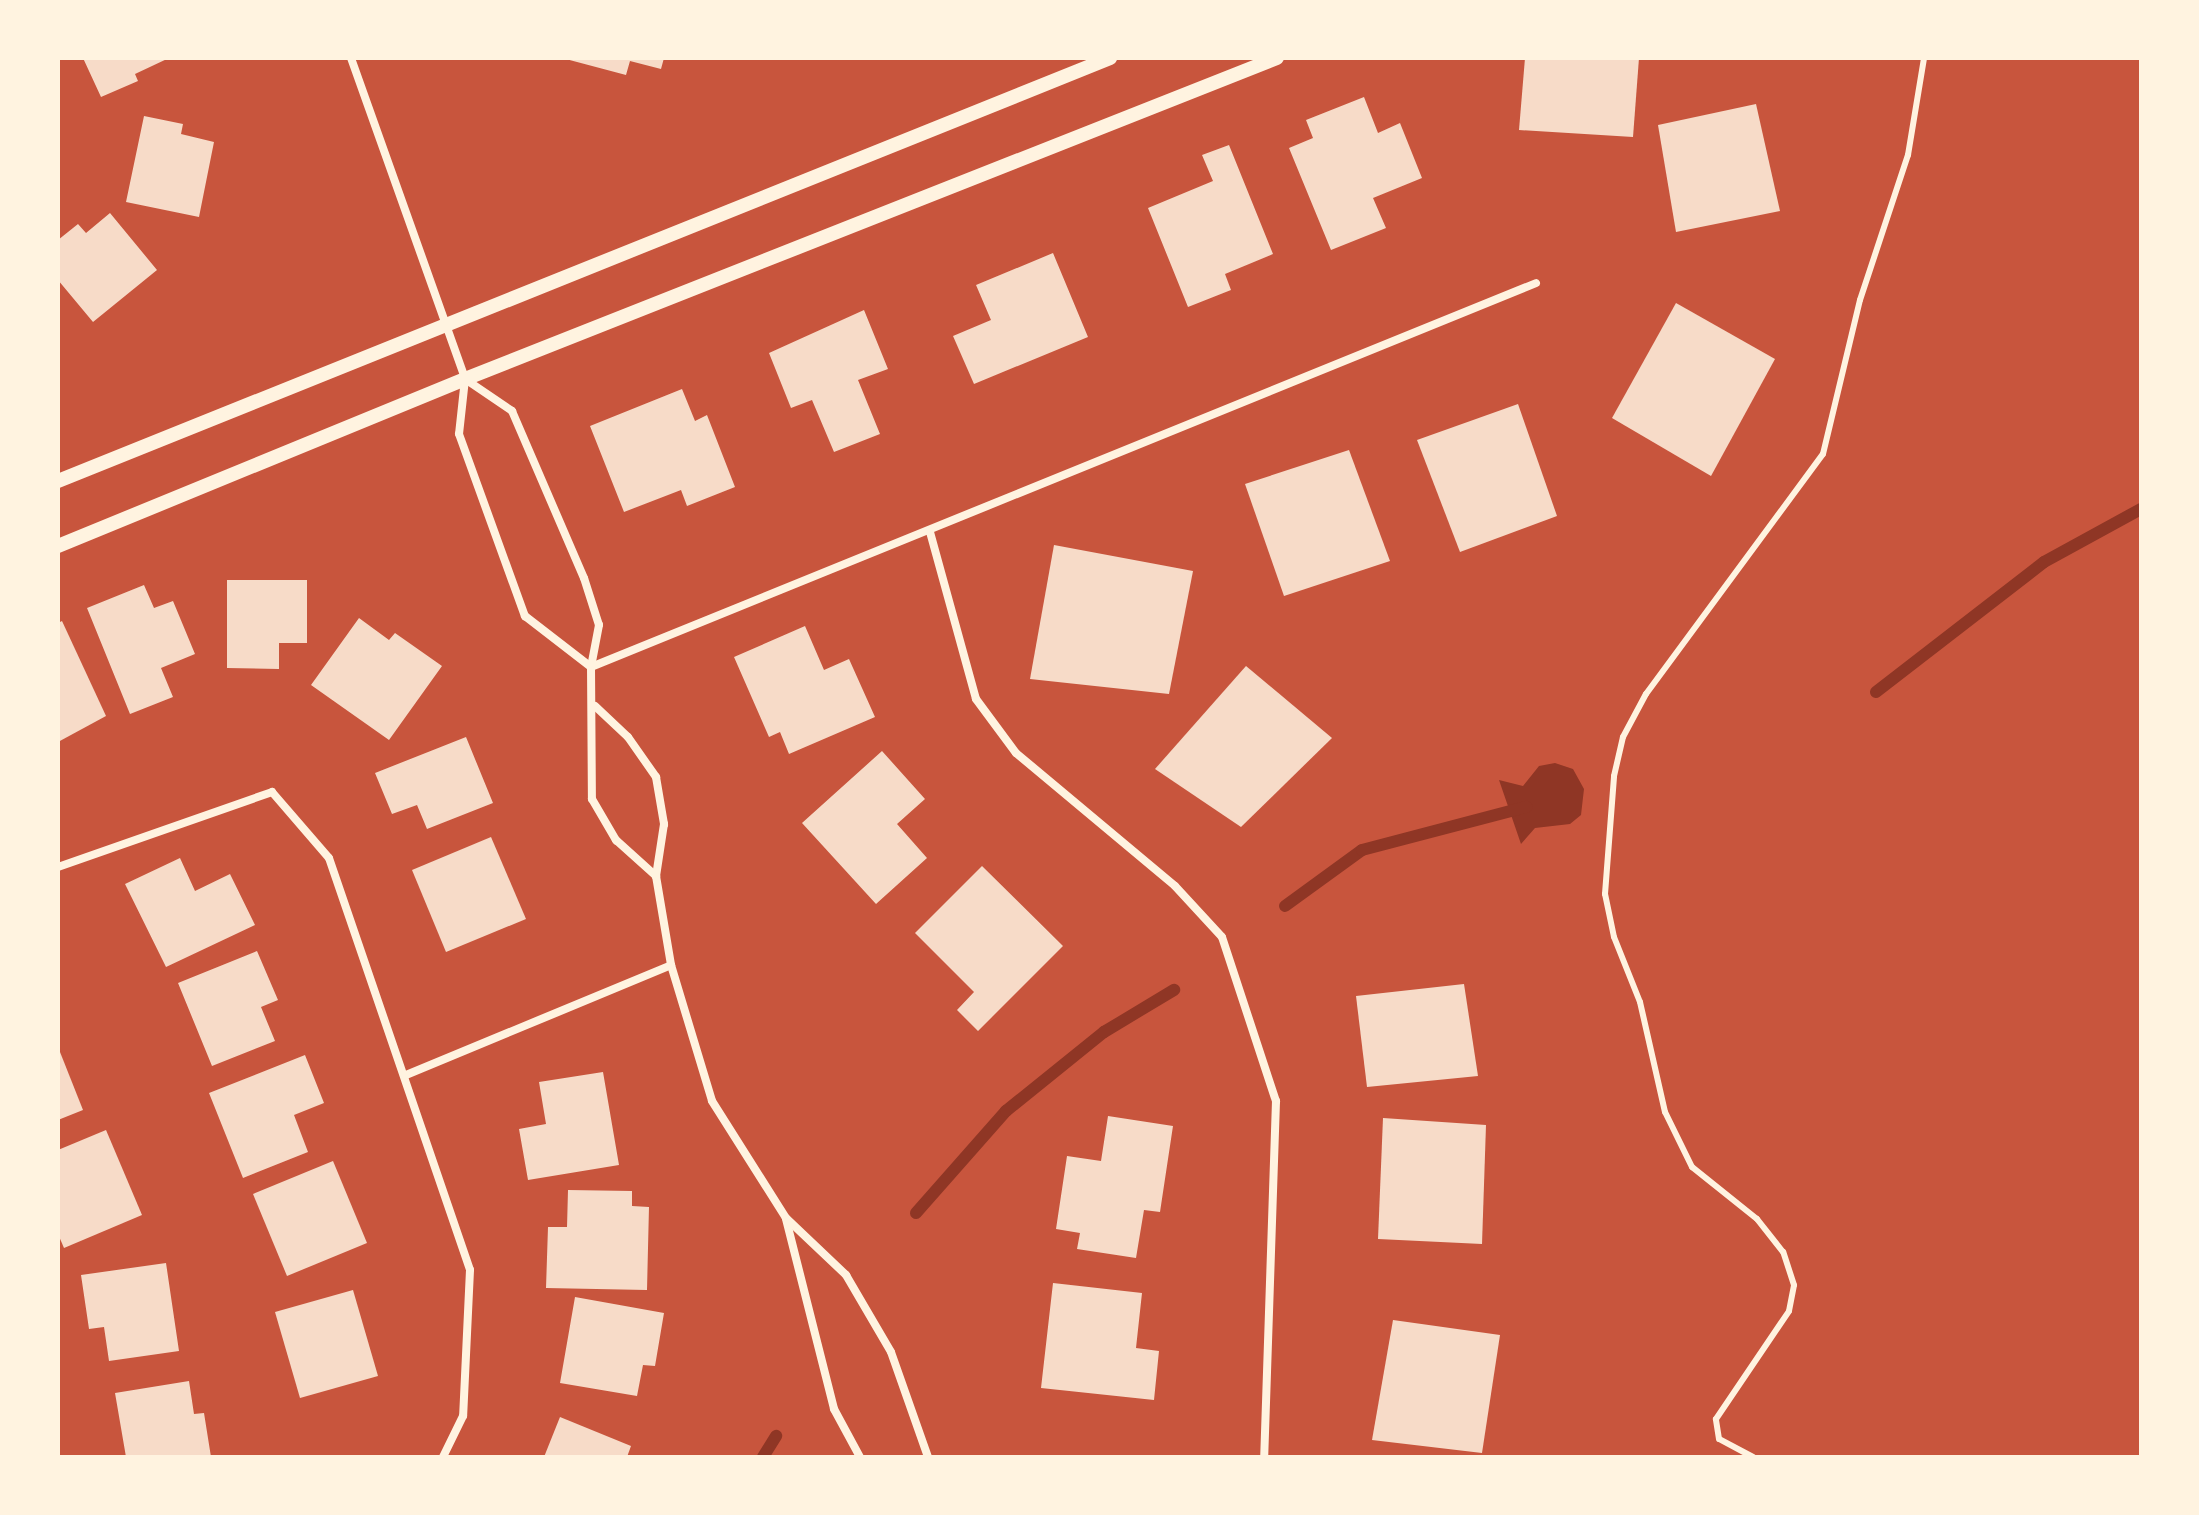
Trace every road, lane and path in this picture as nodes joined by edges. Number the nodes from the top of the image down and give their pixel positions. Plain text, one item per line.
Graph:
1 (351, 58) edge
2 (1110, 58) edge
3 (1277, 58) edge
4 (1924, 58) edge
5 (1536, 283) dead end
6 (442, 322) junction
7 (465, 379) junction
8 (58, 481) edge
9 (930, 532) junction
10 (58, 546) edge
11 (591, 667) junction
12 (595, 706) junction
13 (58, 867) edge
14 (656, 876) junction
15 (671, 965) junction
16 (406, 1075) junction
17 (786, 1218) junction
18 (443, 1457) edge
19 (860, 1457) edge
20 (928, 1457) edge
21 (1264, 1457) edge
22 (1753, 1457) edge

1 - 6 street
2 - 6 street
3 - 7 street
4 - 22 lane
5 - 9 street
6 - 7 street
6 - 8 street
7 - 10 street
7 - 11 street
7 - 11 street
9 - 11 street
9 - 21 street
11 - 12 street
12 - 14 street
12 - 14 street
13 - 16 street
14 - 15 street
15 - 16 street
15 - 17 street
16 - 18 street
17 - 19 street
17 - 20 street

